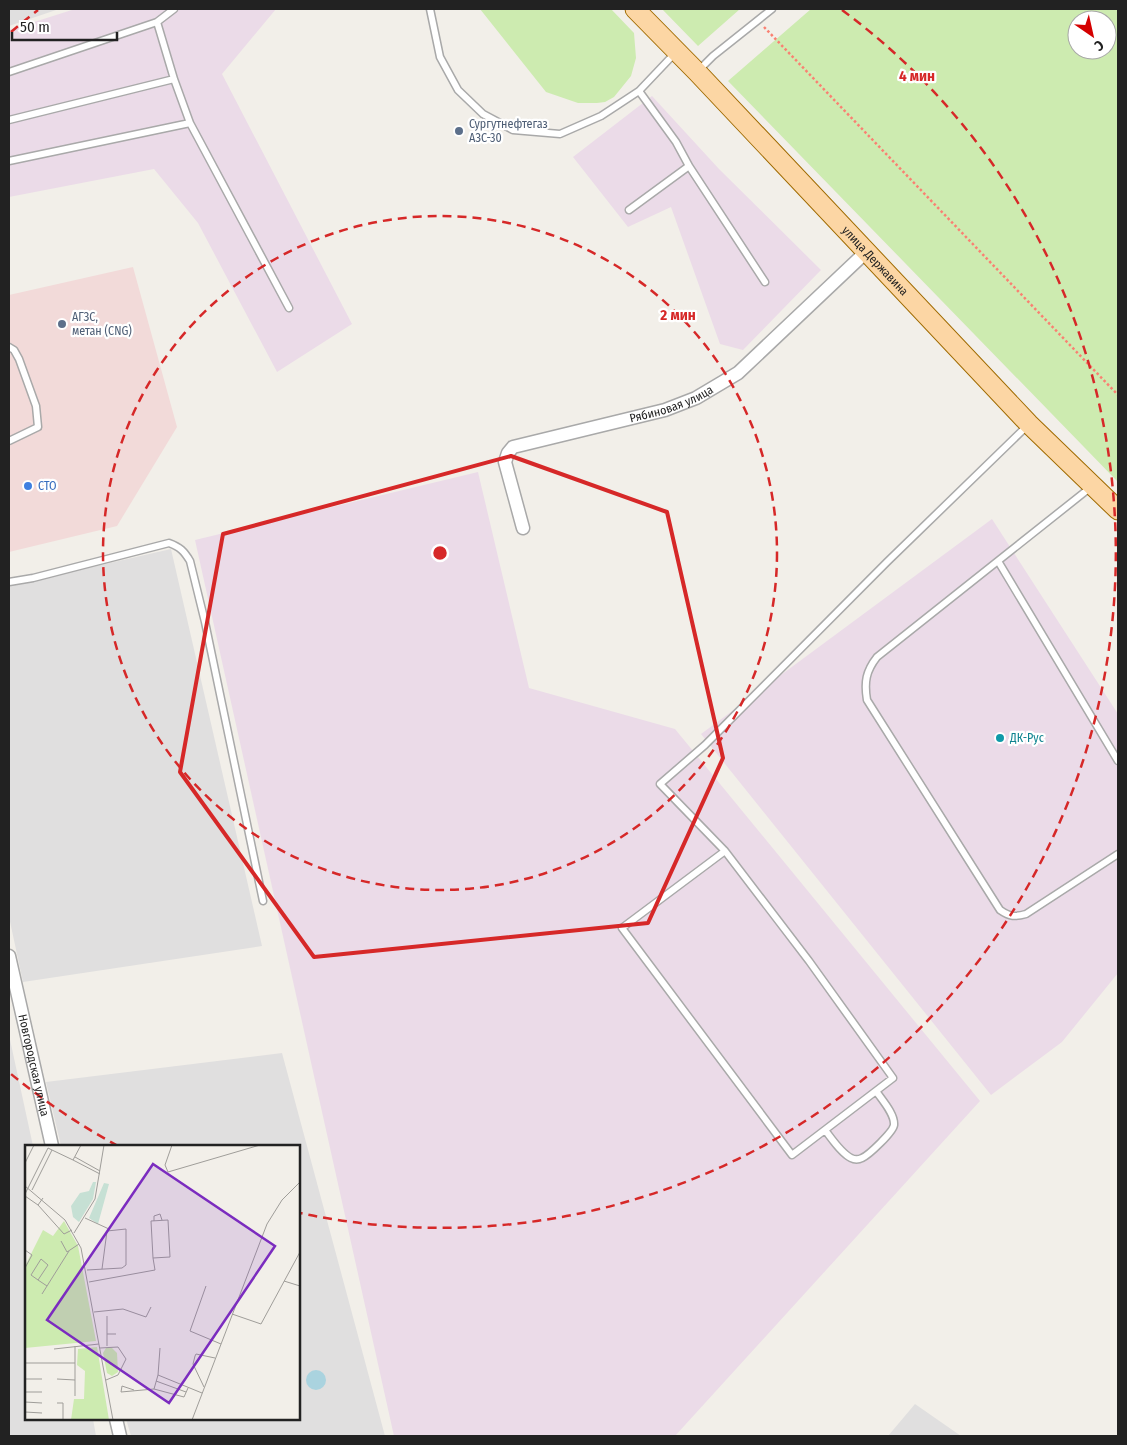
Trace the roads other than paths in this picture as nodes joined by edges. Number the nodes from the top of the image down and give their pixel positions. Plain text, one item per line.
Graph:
1 (174, 9) edge
2 (430, 9) edge
3 (635, 9) edge
4 (772, 9) edge
5 (157, 22) junction
6 (676, 51) junction
7 (9, 72) edge
8 (697, 72) junction
9 (174, 79) junction
10 (639, 91) junction
11 (9, 120) edge
12 (190, 123) junction
13 (9, 161) edge
14 (689, 166) junction
15 (629, 210) dead end
16 (866, 252) junction
17 (764, 282) dead end
18 (289, 308) dead end
19 (9, 347) edge
20 (1029, 424) junction
21 (9, 441) edge
22 (1092, 486) junction
23 (1118, 510) edge
24 (523, 528) dead end
25 (998, 561) junction
26 (9, 582) edge
27 (1118, 761) edge
28 (725, 851) junction
29 (1118, 854) edge
30 (263, 901) dead end
31 (9, 956) edge
32 (876, 1091) junction
33 (825, 1130) junction
34 (52, 1145) edge
35 (116, 1420) edge
36 (120, 1436) edge

1 - 5 lane
2 - 10 lane
3 - 6 main road, улица Державина
4 - 8 lane
5 - 7 lane
5 - 9 lane
6 - 8 main road, улица Державина
6 - 10 lane
8 - 16 main road, улица Державина
9 - 11 lane
9 - 12 lane
10 - 14 lane
12 - 13 lane
12 - 18 lane
14 - 15 lane
14 - 17 lane
16 - 20 main road, улица Державина
16 - 24 street, Рябиновая улица
19 - 21 lane
20 - 22 main road, улица Державина
20 - 28 lane
22 - 23 main road, улица Державина
22 - 25 lane
25 - 27 lane
25 - 29 lane
26 - 30 lane
28 - 32 lane
28 - 33 lane
31 - 34 street, Новгородская улица
32 - 33 lane
32 - 33 lane
35 - 36 street

